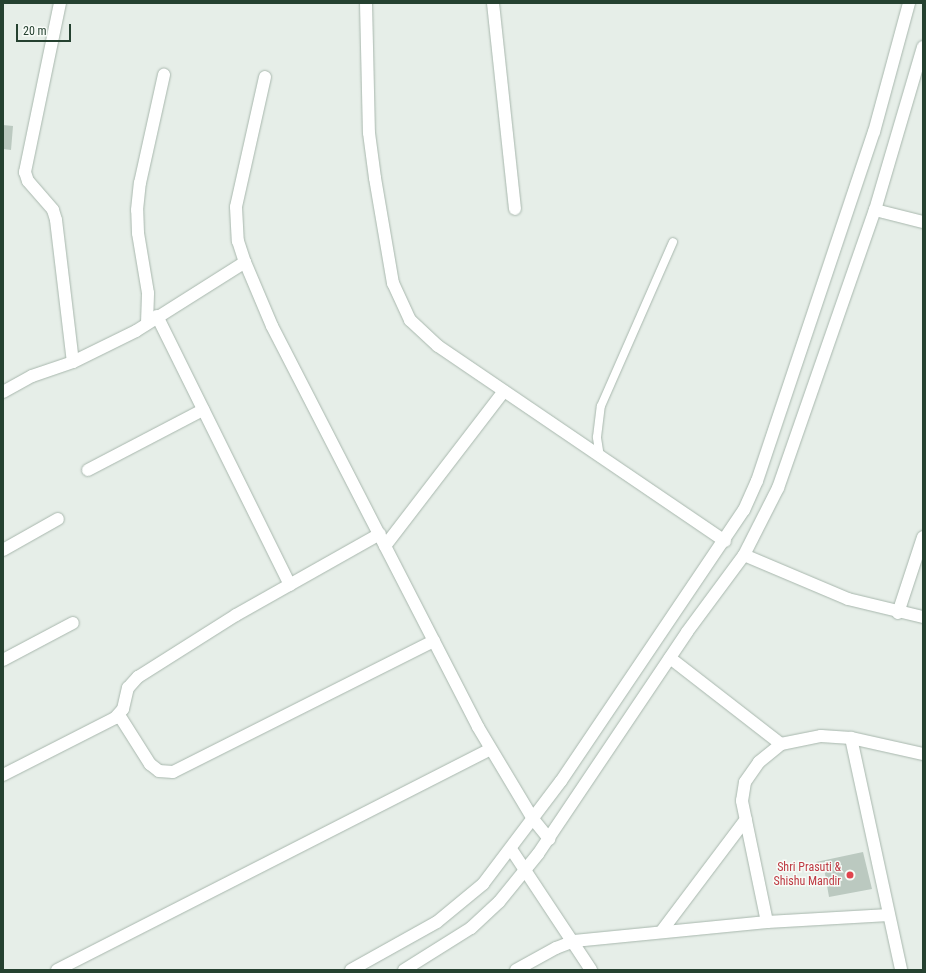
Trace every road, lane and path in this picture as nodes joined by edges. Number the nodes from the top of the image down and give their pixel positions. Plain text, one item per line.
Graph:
1 (60, 3) edge
2 (366, 3) edge
3 (493, 3) edge
4 (909, 3) edge
5 (923, 46) edge
6 (164, 75) dead end
7 (265, 77) dead end
8 (515, 209) dead end
9 (875, 210) junction
10 (923, 222) edge
11 (673, 242) dead end
12 (245, 262) junction
13 (157, 316) junction
14 (147, 323) junction
15 (73, 362) junction
16 (504, 391) junction
17 (3, 392) edge
18 (203, 410) junction
19 (600, 458) junction
20 (88, 470) dead end
21 (58, 519) dead end
22 (380, 534) junction
23 (923, 537) edge
24 (725, 541) junction
25 (385, 546) junction
26 (3, 550) edge
27 (744, 555) junction
28 (290, 585) junction
29 (898, 613) junction
30 (923, 617) edge
31 (73, 623) dead end
32 (434, 641) junction
33 (670, 658) junction
34 (3, 660) edge
35 (119, 715) junction
36 (851, 738) junction
37 (781, 744) junction
38 (490, 749) junction
39 (923, 754) edge
40 (3, 775) edge
41 (533, 819) junction
42 (746, 819) junction
43 (548, 839) junction
44 (511, 849) junction
45 (525, 869) junction
46 (889, 916) junction
47 (767, 922) junction
48 (661, 932) junction
49 (574, 941) junction
50 (57, 970) edge
51 (351, 970) edge
52 (404, 970) edge
53 (516, 970) edge
54 (591, 970) edge
55 (901, 970) edge

1 - 15 street
2 - 16 street
3 - 8 street
4 - 24 street
5 - 9 street
6 - 14 street
7 - 12 street
9 - 10 street
9 - 27 street
11 - 19 lane
12 - 13 street
12 - 22 street
13 - 14 street
13 - 18 street
14 - 15 street
15 - 17 street
16 - 19 street
16 - 25 street
18 - 20 street
18 - 28 street
19 - 24 street
21 - 26 street
22 - 25 street
22 - 28 street
23 - 29 street
24 - 41 street
25 - 32 street
27 - 29 street
27 - 33 street
28 - 35 street
29 - 30 street
31 - 34 street
32 - 35 street
32 - 38 street
33 - 37 street
33 - 43 street
35 - 40 street
36 - 37 street
36 - 39 street
36 - 46 street
37 - 42 street
38 - 41 street
38 - 50 street
41 - 43 street
41 - 44 street
42 - 47 street
42 - 48 street
43 - 45 street
44 - 45 street
44 - 51 street
45 - 49 street
45 - 52 street
46 - 47 street
46 - 55 street
47 - 48 street
48 - 49 street
49 - 53 street
49 - 54 street

